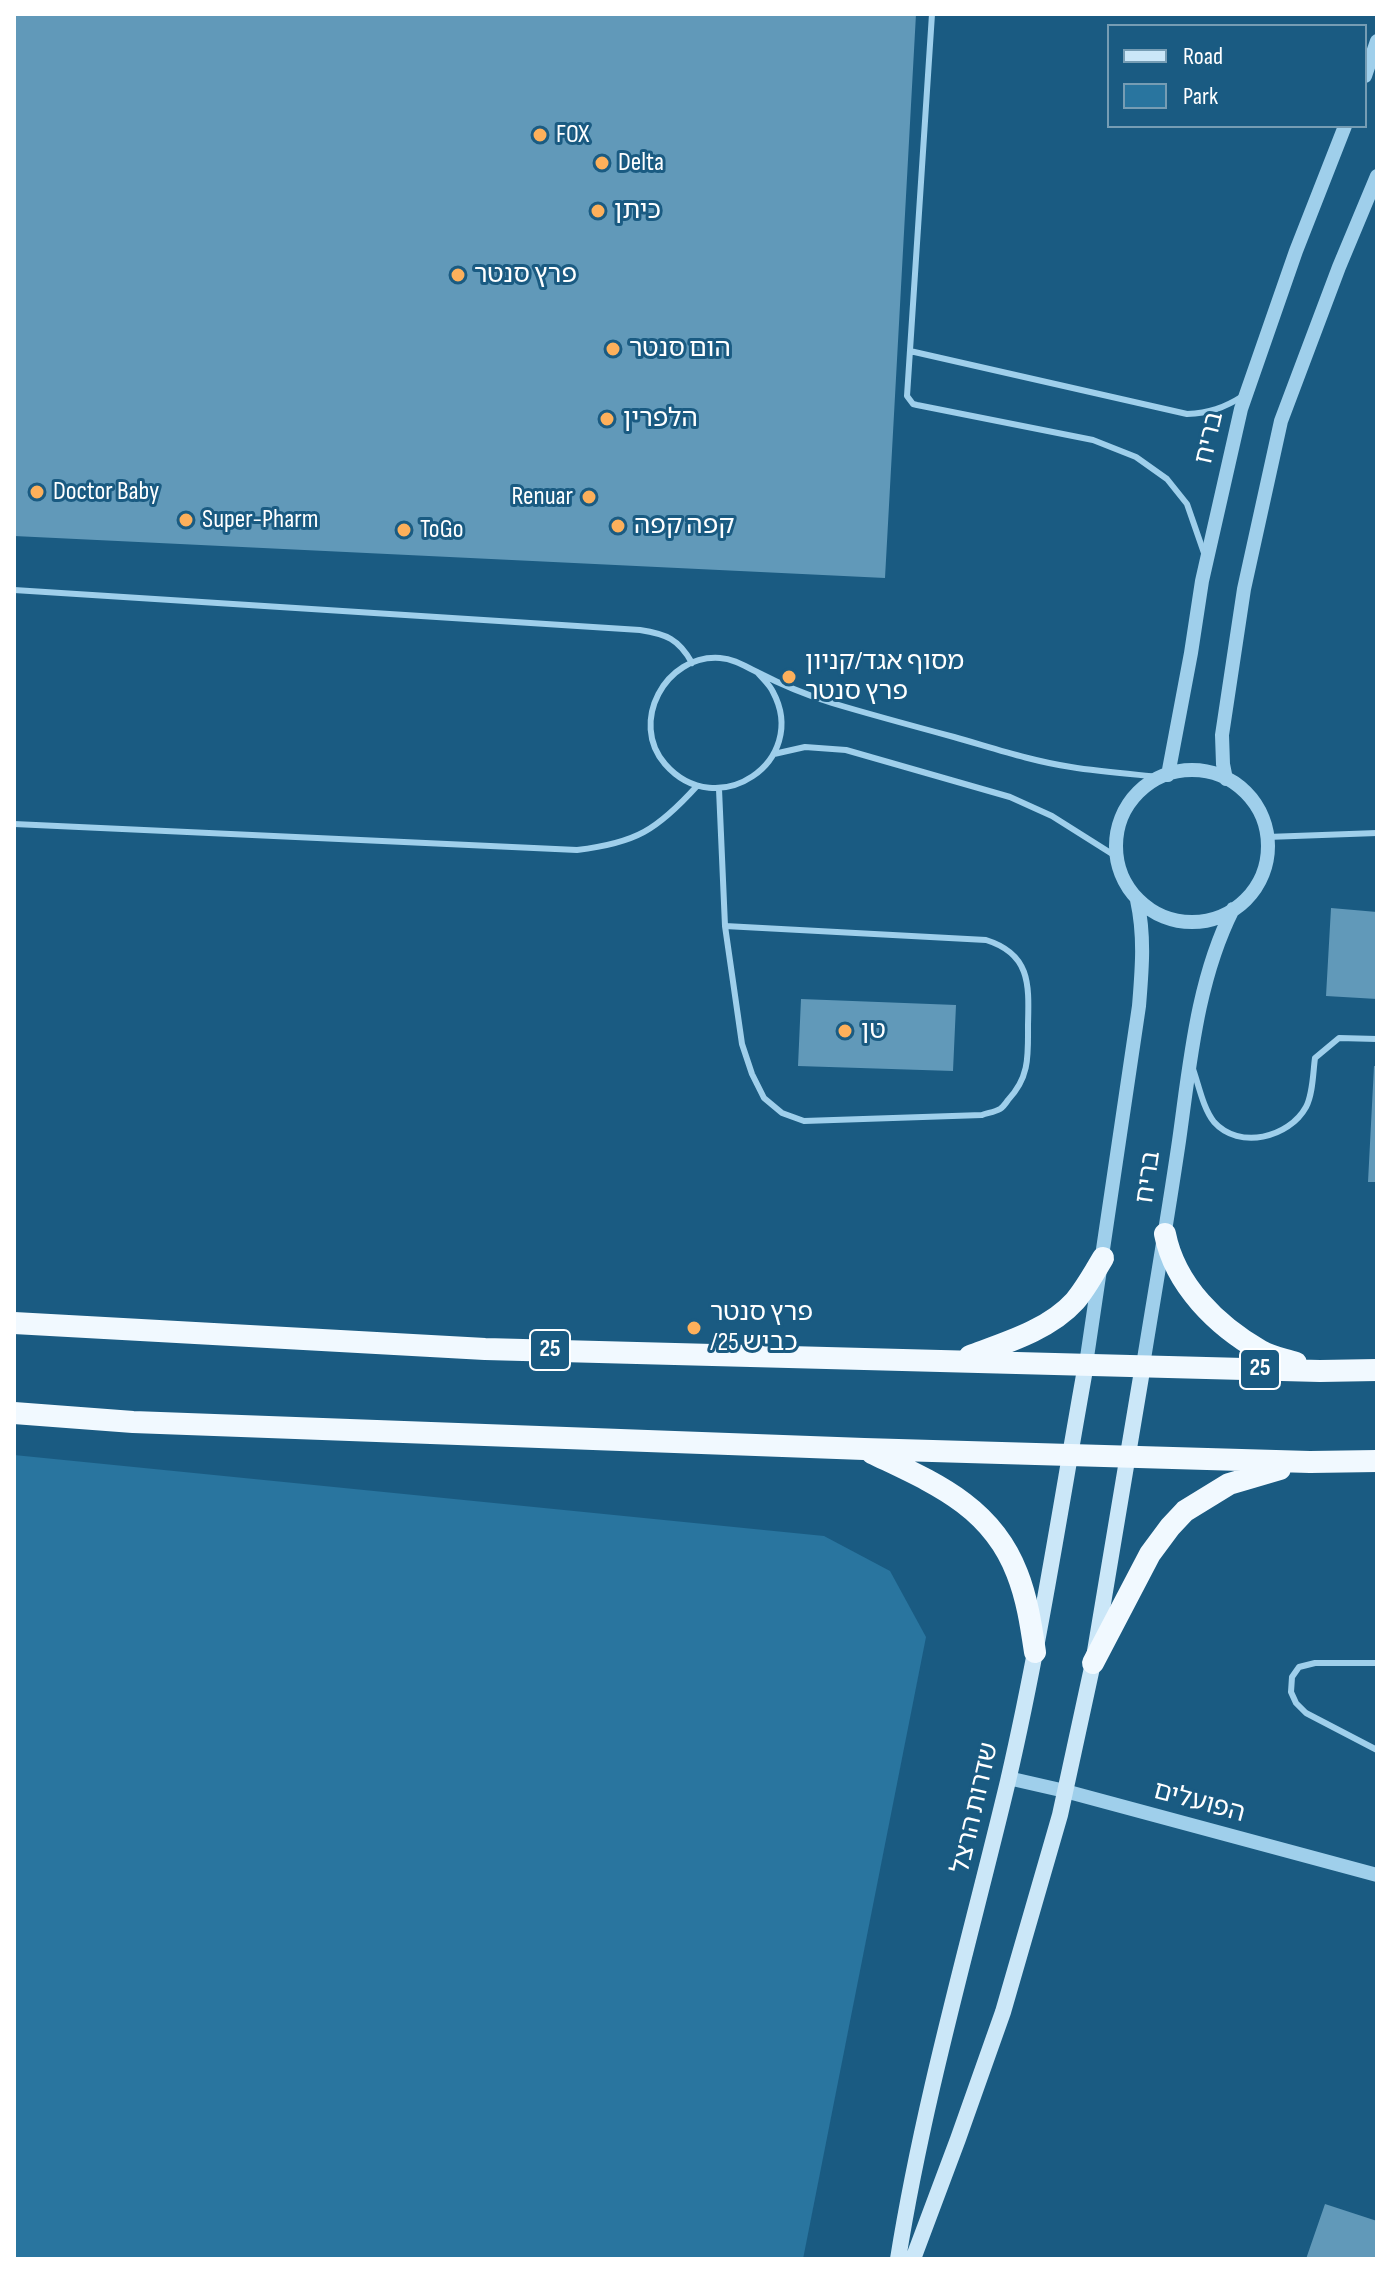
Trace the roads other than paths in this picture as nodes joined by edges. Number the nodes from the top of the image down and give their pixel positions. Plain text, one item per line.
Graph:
1 (932, 14) edge
2 (1377, 41) edge
3 (1367, 70) edge
4 (1344, 128) edge
5 (1377, 176) edge
6 (910, 351) junction
7 (1246, 393) junction
8 (1206, 562) junction
9 (14, 590) edge
10 (692, 663) junction
11 (758, 673) junction
12 (774, 754) junction
13 (1164, 776) junction
14 (1226, 779) junction
15 (697, 786) junction
16 (719, 789) junction
17 (14, 824) edge
18 (1377, 833) edge
19 (1267, 837) junction
20 (1117, 857) junction
21 (1137, 899) junction
22 (1234, 909) junction
23 (725, 926) junction
24 (1377, 1039) edge
25 (1191, 1060) junction
26 (1165, 1234) junction
27 (1103, 1258) junction
28 (14, 1323) edge
29 (955, 1361) junction
30 (1086, 1364) junction
31 (1143, 1365) junction
32 (1377, 1370) edge
33 (1320, 1371) junction
34 (14, 1413) edge
35 (864, 1449) junction
36 (1069, 1456) junction
37 (1128, 1457) junction
38 (1377, 1461) edge
39 (1310, 1462) junction
40 (1035, 1652) junction
41 (1093, 1663) junction
42 (1377, 1663) edge
43 (1377, 1750) edge
44 (1008, 1778) junction
45 (1065, 1791) junction
46 (1377, 1875) edge
47 (898, 2259) edge
48 (913, 2259) edge

1 - 6 lane
2 - 3 street
4 - 7 street, בריח
5 - 14 street
6 - 7 lane
6 - 8 lane
7 - 8 street, בריח
8 - 13 street, בריח
9 - 10 lane
10 - 11 lane
10 - 15 lane
11 - 12 lane
11 - 13 lane
12 - 16 lane
12 - 20 lane
13 - 14 street
13 - 20 street
14 - 19 street
15 - 16 lane
15 - 17 lane
16 - 23 lane
18 - 19 lane
19 - 22 street
20 - 21 street
21 - 22 street
21 - 27 street, בריח
22 - 25 street, בריח
23 - 23 lane
24 - 25 lane
25 - 26 street, בריח
26 - 31 street, בריח
26 - 33 highway
27 - 29 highway
27 - 30 street, בריח
28 - 29 highway, 25
29 - 30 highway, 25
30 - 31 highway, 25
30 - 36 main road, שדרות הרצל
31 - 33 highway, 25
31 - 37 main road, בריח
32 - 33 highway, 25
34 - 35 highway
35 - 36 highway
35 - 40 highway
36 - 37 highway
36 - 40 main road, שדרות הרצל
37 - 39 highway
37 - 41 main road
38 - 39 highway
39 - 41 highway
40 - 44 main road, שדרות הרצל
41 - 45 main road
42 - 43 lane
44 - 45 street, הפועלים
44 - 47 main road, שדרות הרצל
45 - 46 street, הפועלים
45 - 48 main road

